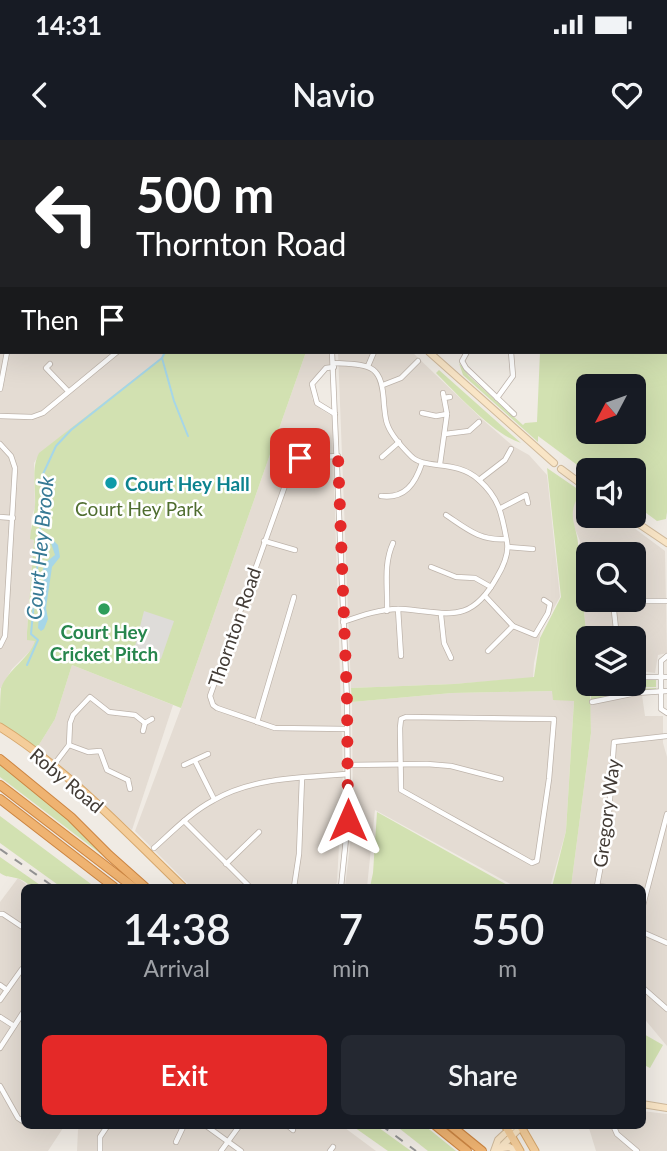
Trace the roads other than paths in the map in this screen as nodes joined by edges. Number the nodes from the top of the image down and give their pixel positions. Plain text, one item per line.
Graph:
1 (7, 354) edge
2 (114, 354) edge
3 (332, 354) edge
4 (373, 354) edge
5 (431, 354) edge
6 (466, 354) edge
7 (512, 354) edge
8 (418, 361) dead end
9 (50, 364) dead end
10 (334, 365) junction
11 (368, 366) junction
12 (383, 386) junction
13 (0, 389) edge
14 (68, 391) junction
15 (450, 397) dead end
16 (498, 398) junction
17 (422, 413) dead end
18 (335, 414) junction
19 (447, 414) junction
20 (514, 414) dead end
21 (0, 416) edge
22 (479, 422) dead end
23 (293, 431) dead end
24 (445, 434) junction
25 (399, 443) junction
26 (0, 444) edge
27 (511, 449) dead end
28 (338, 456) junction
29 (382, 457) dead end
30 (300, 458) junction
31 (422, 463) junction
32 (554, 463) dead end
33 (440, 464) junction
34 (561, 469) dead end
35 (480, 480) junction
36 (576, 480) edge
37 (381, 496) dead end
38 (528, 503) dead end
39 (501, 508) junction
40 (446, 515) dead end
41 (0, 517) edge
42 (13, 518) junction
43 (645, 528) edge
44 (506, 538) junction
45 (264, 541) junction
46 (393, 543) dead end
47 (667, 543) edge
48 (508, 547) junction
49 (533, 549) dead end
50 (295, 550) dead end
51 (431, 567) dead end
52 (491, 587) junction
53 (485, 596) junction
54 (294, 597) dead end
55 (544, 600) dead end
56 (646, 601) edge
57 (667, 601) edge
58 (398, 609) junction
59 (387, 611) junction
60 (441, 615) junction
61 (344, 622) junction
62 (513, 626) junction
63 (0, 646) edge
64 (488, 651) dead end
65 (401, 656) dead end
66 (667, 656) edge
67 (451, 658) dead end
68 (646, 677) edge
69 (664, 677) edge
70 (664, 691) edge
71 (592, 702) dead end
72 (667, 713) edge
73 (152, 719) dead end
74 (257, 722) junction
75 (145, 723) junction
76 (0, 727) edge
77 (346, 729) junction
78 (143, 731) dead end
79 (667, 736) edge
80 (69, 745) junction
81 (208, 754) dead end
82 (0, 759) edge
83 (195, 761) junction
84 (402, 764) junction
85 (184, 765) dead end
86 (347, 765) junction
87 (53, 766) junction
88 (132, 771) dead end
89 (347, 774) junction
90 (302, 778) junction
91 (501, 779) dead end
92 (128, 780) junction
93 (0, 785) edge
94 (130, 789) dead end
95 (0, 799) edge
96 (214, 799) junction
97 (667, 814) edge
98 (184, 821) junction
99 (259, 832) dead end
100 (153, 848) dead end
101 (226, 864) junction
102 (110, 884) edge
103 (129, 884) edge
104 (142, 884) edge
105 (180, 884) edge
106 (247, 884) edge
107 (294, 884) edge
108 (341, 884) edge
109 (597, 884) edge
110 (646, 890) edge
111 (0, 914) edge
112 (21, 926) edge
113 (646, 934) edge
114 (667, 943) edge
115 (21, 970) edge
116 (0, 985) edge
117 (7, 990) junction
118 (646, 991) edge
119 (0, 1000) edge
120 (667, 1009) edge
121 (21, 1016) edge
122 (0, 1017) edge
123 (14, 1026) junction
124 (0, 1048) edge
125 (0, 1086) edge
126 (646, 1105) edge
127 (667, 1108) edge
128 (21, 1120) edge
129 (105, 1129) edge
130 (180, 1129) edge
131 (210, 1129) edge
132 (237, 1129) edge
133 (442, 1129) edge
134 (452, 1129) edge
135 (514, 1129) edge
136 (515, 1129) edge
137 (516, 1129) edge
138 (615, 1129) edge
139 (457, 1137) junction
140 (176, 1142) dead end
141 (228, 1142) junction
142 (498, 1150) edge
143 (100, 1151) edge
144 (221, 1151) edge
145 (241, 1151) edge
146 (467, 1151) edge
147 (482, 1151) edge
148 (519, 1151) edge
149 (536, 1151) edge
150 (637, 1151) edge

1 - 13 street
2 - 14 street
3 - 10 street
4 - 11 street
5 - 32 main road
6 - 16 street
7 - 16 street
8 - 12 street
9 - 14 street
10 - 11 street
10 - 18 street
10 - 18 street
11 - 12 street
12 - 25 street
14 - 21 street
15 - 19 street
16 - 20 street
17 - 19 street
18 - 28 street
19 - 24 street
22 - 24 street
23 - 30 street
24 - 33 street
25 - 29 street
25 - 31 street
26 - 42 street
27 - 35 street
28 - 30 street
28 - 61 street
30 - 45 street, Thornton Road
31 - 33 street
31 - 37 street
33 - 35 street
34 - 36 main road
35 - 39 street
38 - 39 street
39 - 44 street
40 - 44 street
41 - 42 street
42 - 63 street
43 - 47 main road
44 - 48 street
45 - 50 street
45 - 74 street, Thornton Road
46 - 59 street
48 - 49 street
48 - 52 street
51 - 52 street
52 - 53 street
53 - 60 street
53 - 62 street
54 - 74 street
55 - 62 street
56 - 57 street
58 - 59 street
58 - 60 street
58 - 65 street
59 - 61 street
60 - 67 street
61 - 77 street
62 - 64 street
66 - 69 street
68 - 69 street
69 - 70 street
70 - 71 street
70 - 72 street
73 - 75 street
74 - 77 street, Thornton Road
75 - 78 street
75 - 80 street
76 - 87 main road, Roby Road
77 - 86 street
79 - 109 street, Gregory Way
80 - 87 street
80 - 92 street
81 - 83 street
82 - 104 highway
83 - 85 street
83 - 96 street
84 - 84 street
84 - 86 street
84 - 91 street
86 - 89 street
87 - 105 main road, Roby Road
88 - 92 street
89 - 90 street
89 - 108 street
90 - 96 street
90 - 107 street
92 - 94 street
93 - 103 highway
95 - 102 highway
96 - 98 street
97 - 110 street
98 - 100 street
98 - 101 street
99 - 101 street
101 - 106 street
111 - 112 street
113 - 114 street
115 - 117 street
116 - 117 street
117 - 119 street
118 - 120 street
121 - 123 street
122 - 123 street
123 - 124 street
125 - 128 street
126 - 127 main road
129 - 143 street
130 - 140 street
131 - 141 street
132 - 141 street
133 - 139 highway
134 - 139 highway
135 - 142 main road
136 - 148 main road
137 - 149 main road
138 - 150 street
139 - 146 highway
139 - 147 highway
141 - 144 street
141 - 145 street
142 - 148 main road

